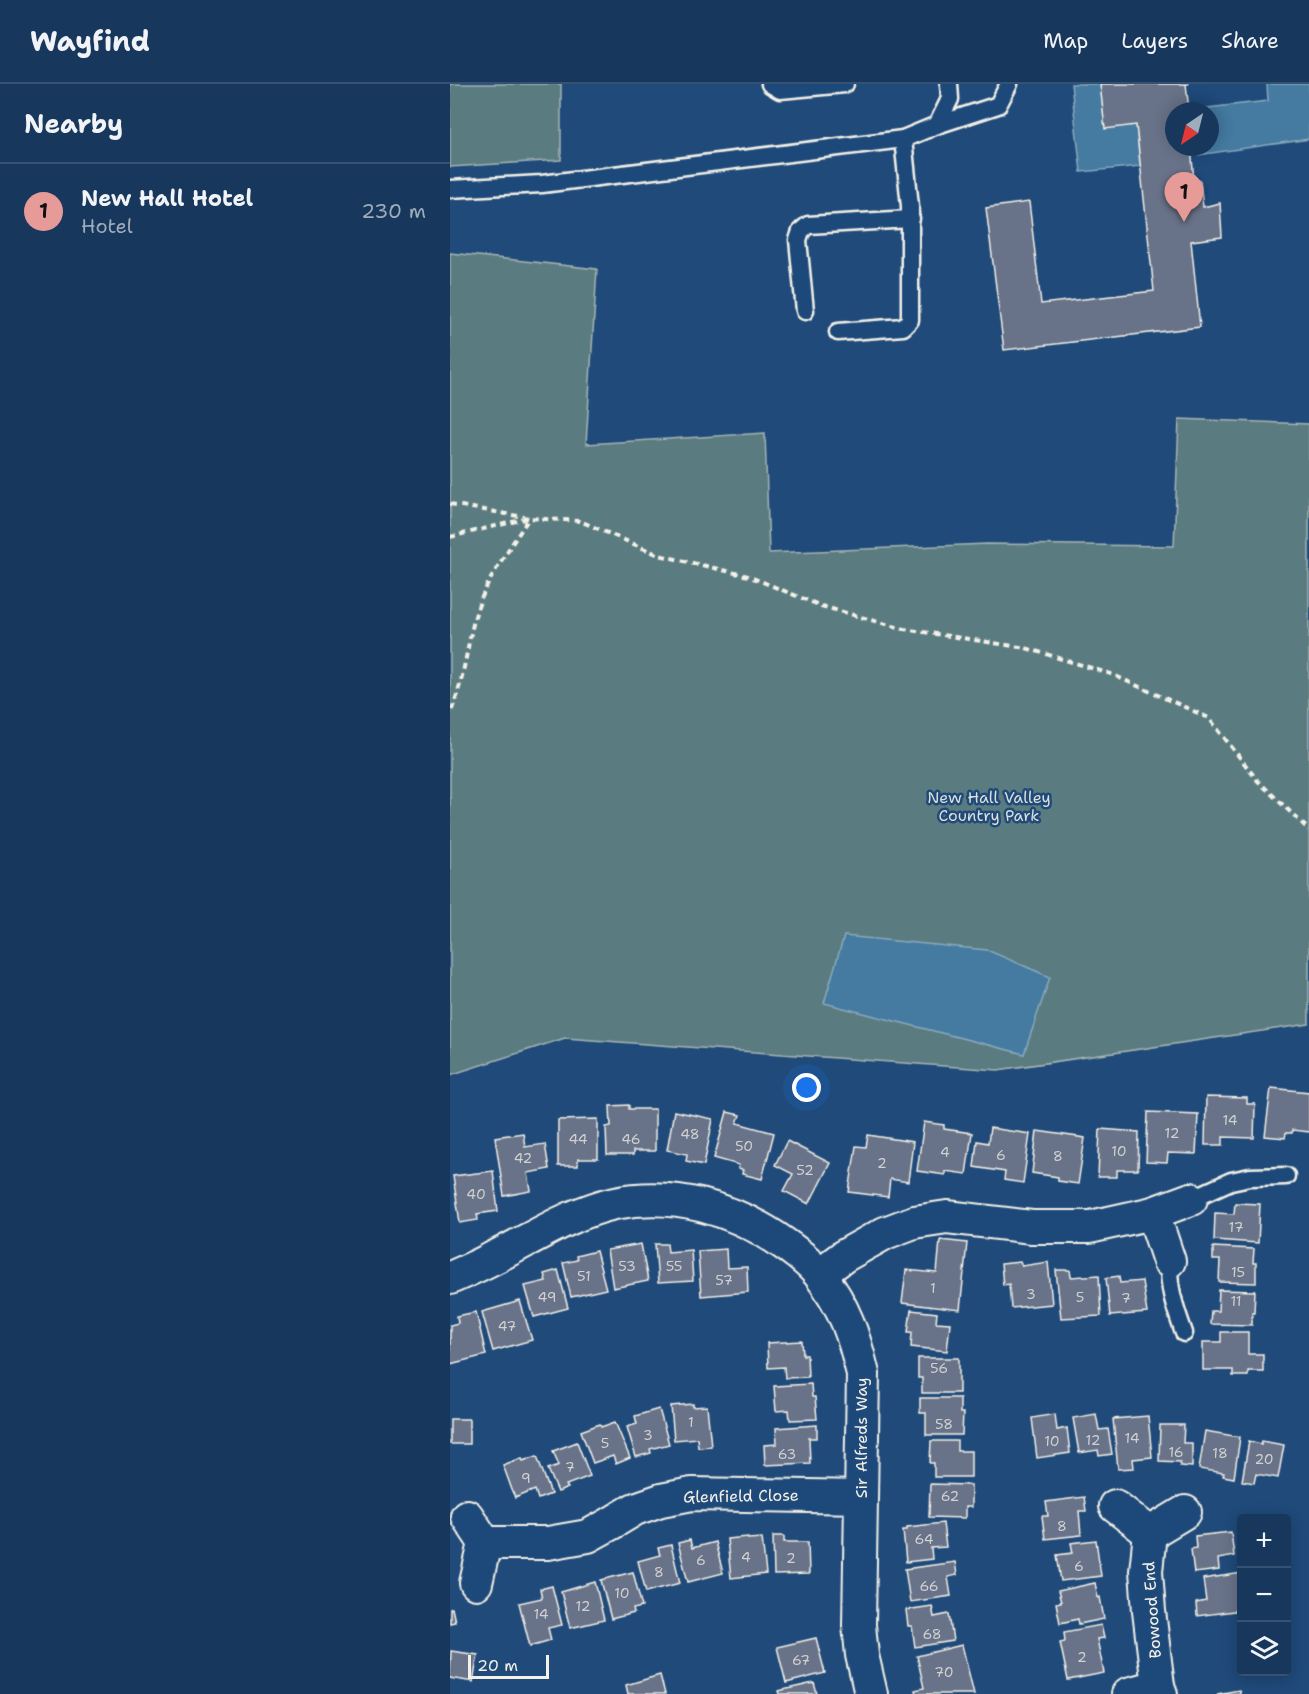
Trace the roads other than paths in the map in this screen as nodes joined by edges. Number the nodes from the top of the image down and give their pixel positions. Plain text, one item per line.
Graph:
1 (770, 84) edge
2 (845, 84) edge
3 (950, 84) edge
4 (1009, 84) edge
5 (938, 125) junction
6 (903, 139) junction
7 (450, 189) edge
8 (911, 219) junction
9 (805, 311) dead end
10 (838, 332) dead end
11 (1286, 1176) dead end
12 (1191, 1198) joint
13 (1153, 1213) junction
14 (1169, 1261) joint
15 (819, 1274) junction
16 (450, 1278) edge
17 (1184, 1333) dead end
18 (861, 1497) junction
19 (1115, 1506) dead end
20 (1185, 1512) dead end
21 (466, 1516) dead end
22 (1150, 1533) junction
23 (485, 1543) junction
24 (476, 1583) dead end
25 (1160, 1690) edge
26 (871, 1694) edge
27 (1128, 1694) edge

1 - 2 lane
3 - 5 lane
4 - 5 lane
5 - 6 lane
6 - 7 lane
6 - 8 lane
8 - 9 lane
8 - 10 lane
11 - 12 lane
12 - 13 street
13 - 14 street
13 - 15 street
14 - 17 lane
15 - 16 street, Sir Alfreds Way
15 - 18 street, Sir Alfreds Way
18 - 23 street, Glenfield Close
18 - 26 street, Sir Alfreds Way
19 - 22 street
20 - 22 street
21 - 23 street
22 - 25 street, Bowood End
23 - 24 street
25 - 27 street, Bowood End

